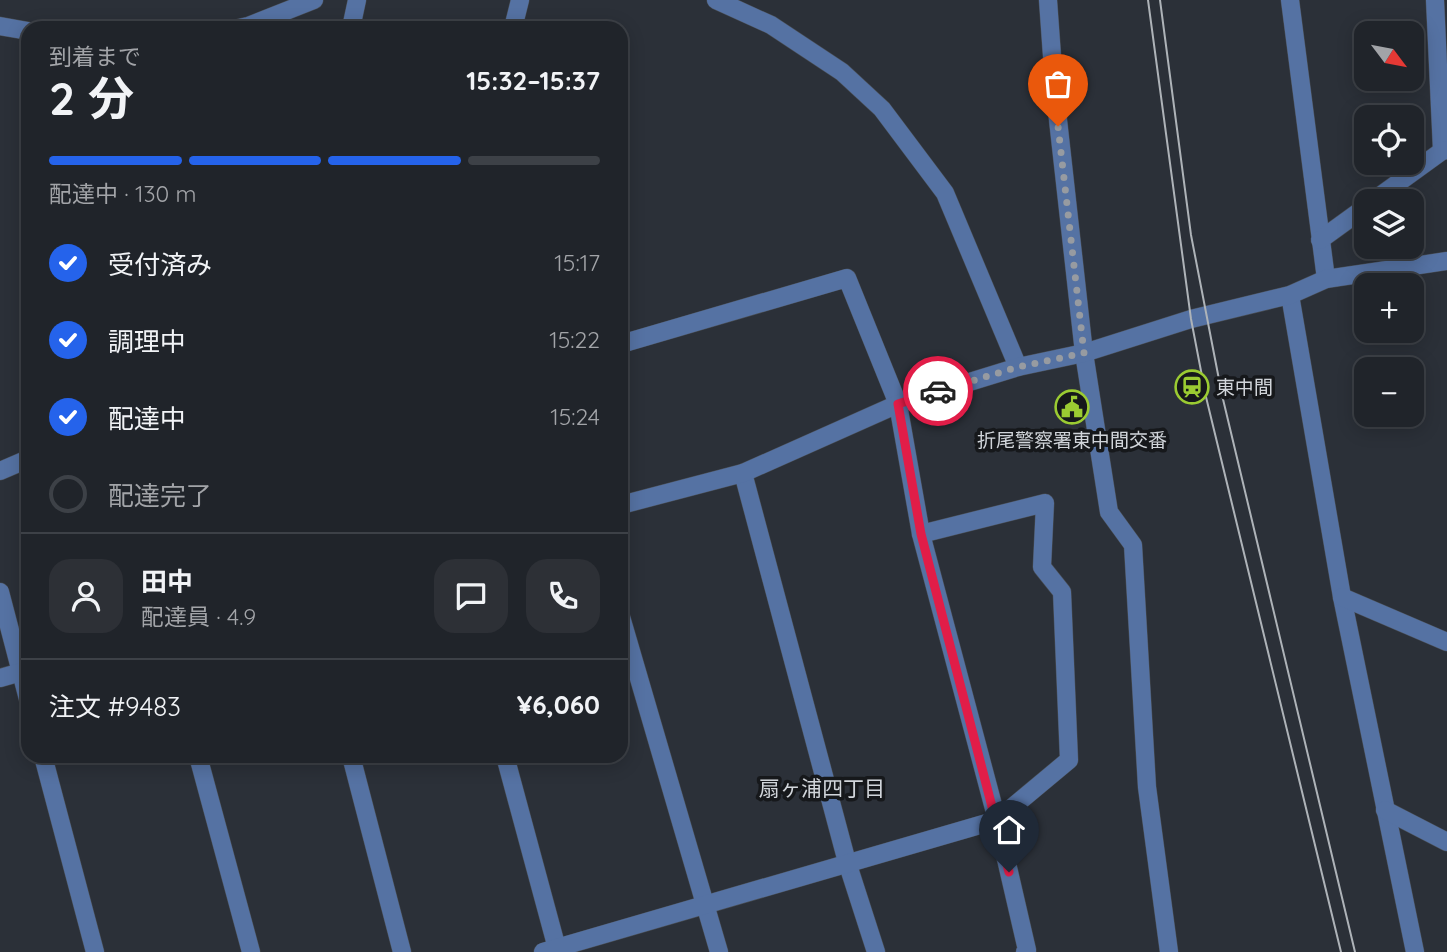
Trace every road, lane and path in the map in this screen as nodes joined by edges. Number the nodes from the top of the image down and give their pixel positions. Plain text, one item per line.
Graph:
1 (314, 0) edge
2 (357, 0) edge
3 (520, 0) edge
4 (716, 0) edge
5 (1048, 0) edge
6 (1290, 0) edge
7 (1435, 0) edge
8 (261, 21) edge
9 (352, 21) edge
10 (515, 21) edge
11 (0, 26) edge
12 (21, 30) edge
13 (1445, 151) edge
14 (1390, 189) edge
15 (1354, 215) edge
16 (1320, 240) junction
17 (1447, 261) edge
18 (1326, 279) junction
19 (1290, 295) junction
20 (628, 342) edge
21 (1084, 353) junction
22 (1018, 367) junction
23 (898, 404) junction
24 (21, 462) edge
25 (0, 471) edge
26 (743, 473) junction
27 (628, 503) edge
28 (921, 534) junction
29 (0, 592) edge
30 (1342, 597) junction
31 (628, 641) edge
32 (1447, 642) edge
33 (21, 661) edge
34 (21, 672) edge
35 (0, 678) edge
36 (45, 763) edge
37 (200, 763) edge
38 (353, 763) edge
39 (507, 763) edge
40 (1385, 810) junction
41 (997, 820) junction
42 (1447, 842) edge
43 (847, 862) junction
44 (704, 905) junction
45 (552, 951) edge
46 (95, 952) edge
47 (251, 952) edge
48 (402, 952) edge
49 (719, 952) edge
50 (876, 952) edge
51 (1025, 952) edge
52 (1169, 952) edge
53 (1415, 952) edge

1 - 8 street
2 - 9 street
3 - 10 street
4 - 22 street
5 - 21 street
6 - 16 street
7 - 13 street
11 - 12 street
13 - 14 street
15 - 16 street
16 - 18 street
17 - 18 street
18 - 19 street
19 - 21 street
19 - 30 street
20 - 23 street
21 - 22 street
21 - 52 street
22 - 23 street
23 - 26 street
23 - 28 street
24 - 25 street
26 - 27 street
26 - 43 street
28 - 41 street
28 - 41 street
29 - 33 street
30 - 32 street
30 - 40 street
31 - 44 street
34 - 35 street
36 - 46 street
37 - 47 street
38 - 48 street
39 - 45 street
40 - 42 street
40 - 53 street
41 - 43 street
41 - 51 street
43 - 44 street
43 - 50 street
44 - 45 street
44 - 49 street

